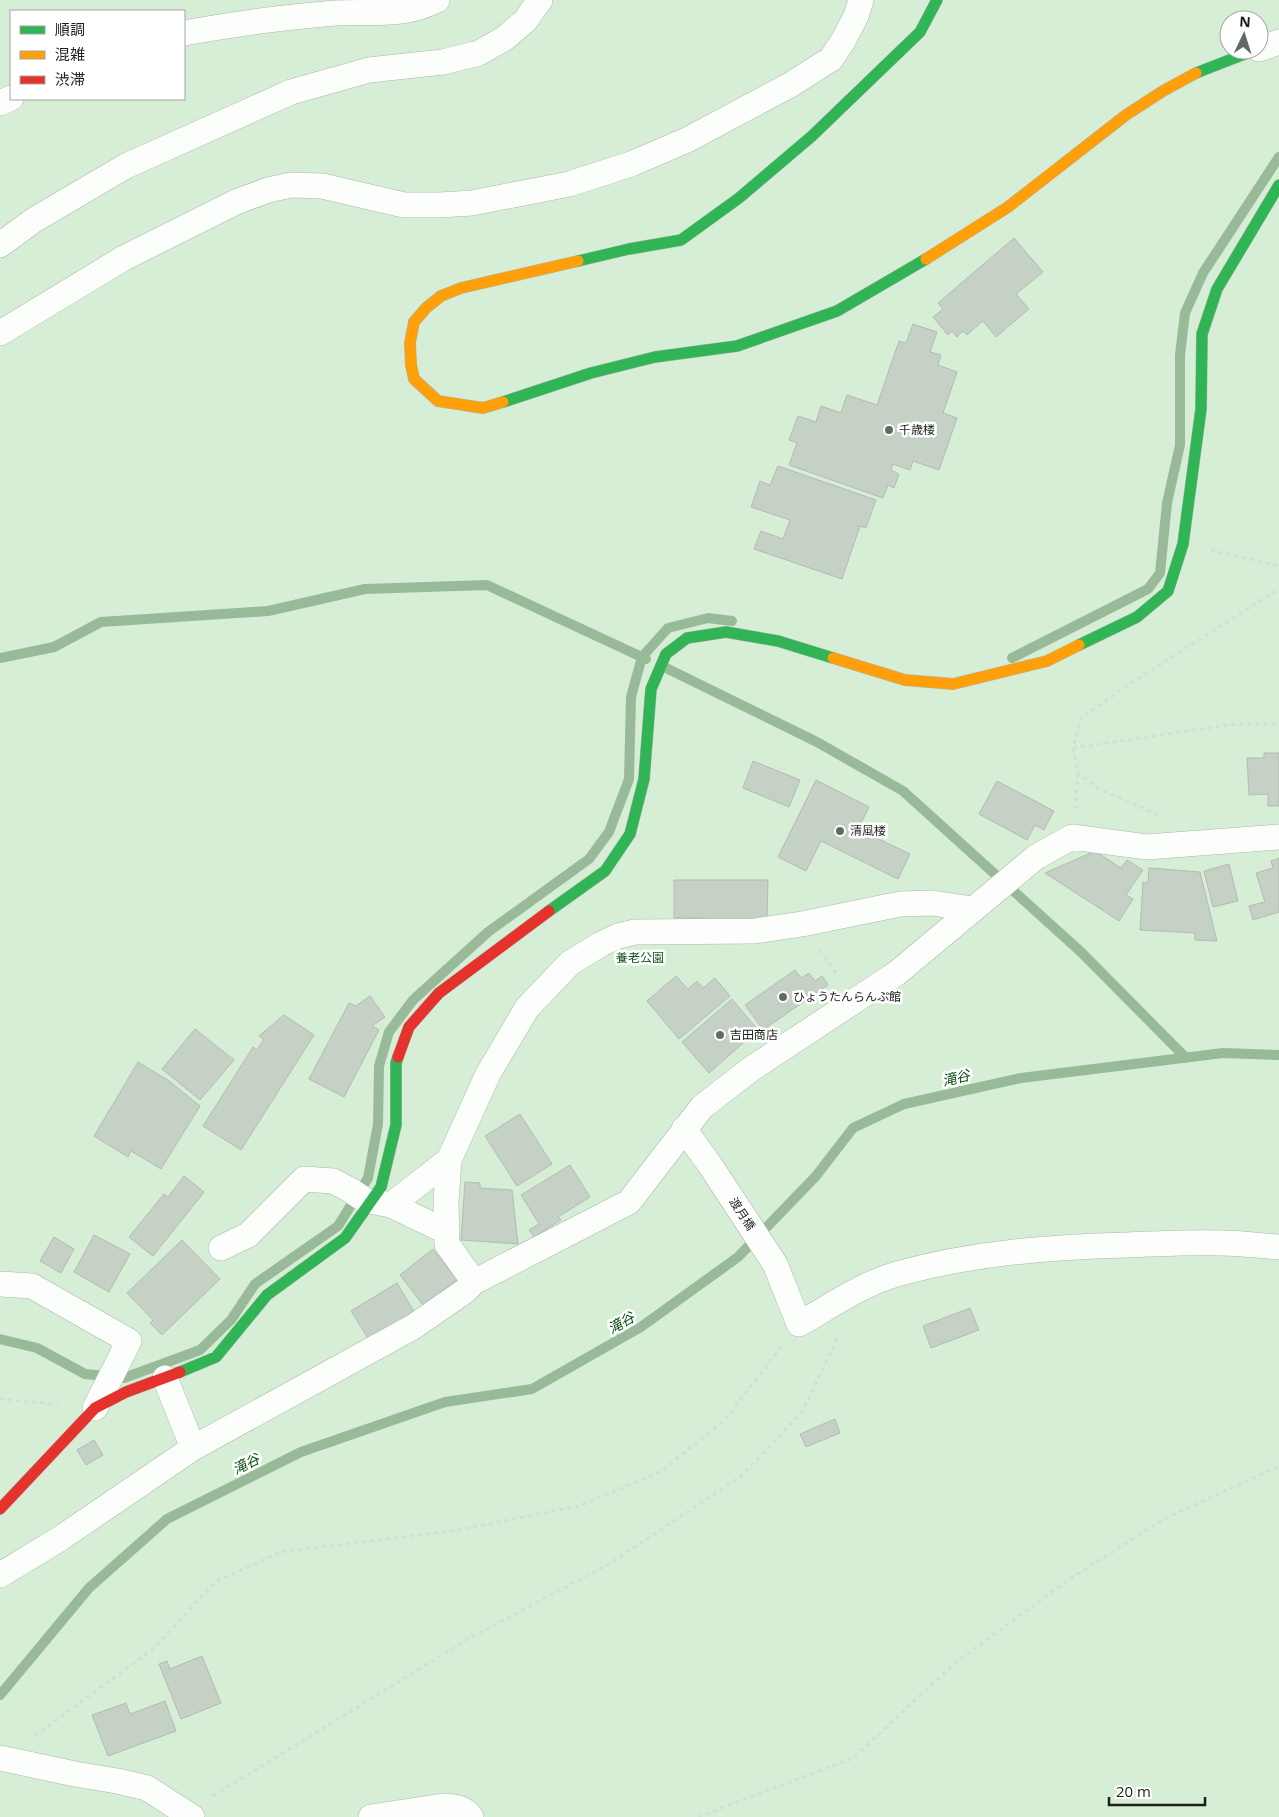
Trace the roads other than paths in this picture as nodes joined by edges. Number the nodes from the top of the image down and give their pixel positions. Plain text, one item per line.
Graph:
1 (437, 0) edge
2 (540, 0) edge
3 (862, 0) edge
4 (938, 0) edge
5 (185, 33) edge
6 (1228, 60) edge
7 (1279, 185) edge
8 (0, 245) edge
9 (0, 333) edge
10 (1279, 837) edge
11 (981, 903) junction
12 (684, 1129) junction
13 (449, 1160) junction
14 (369, 1199) junction
15 (447, 1232) junction
16 (1279, 1247) edge
17 (221, 1248) dead end
18 (474, 1282) junction
19 (0, 1284) edge
20 (165, 1378) junction
21 (95, 1408) junction
22 (193, 1448) junction
23 (0, 1509) edge
24 (0, 1575) edge
25 (0, 1758) edge
26 (188, 1815) edge
27 (371, 1817) edge
28 (471, 1817) edge

1 - 5 street
2 - 8 street
3 - 9 street
4 - 6 street
7 - 14 street
10 - 11 street
11 - 12 street
11 - 13 street
12 - 16 street, 渡月橋
12 - 18 street
13 - 14 street
13 - 15 street
14 - 15 street
14 - 17 street
14 - 20 street
15 - 18 street
18 - 22 street
19 - 21 street
20 - 21 street
20 - 22 street
21 - 23 street
22 - 24 street
25 - 26 street
27 - 28 street

